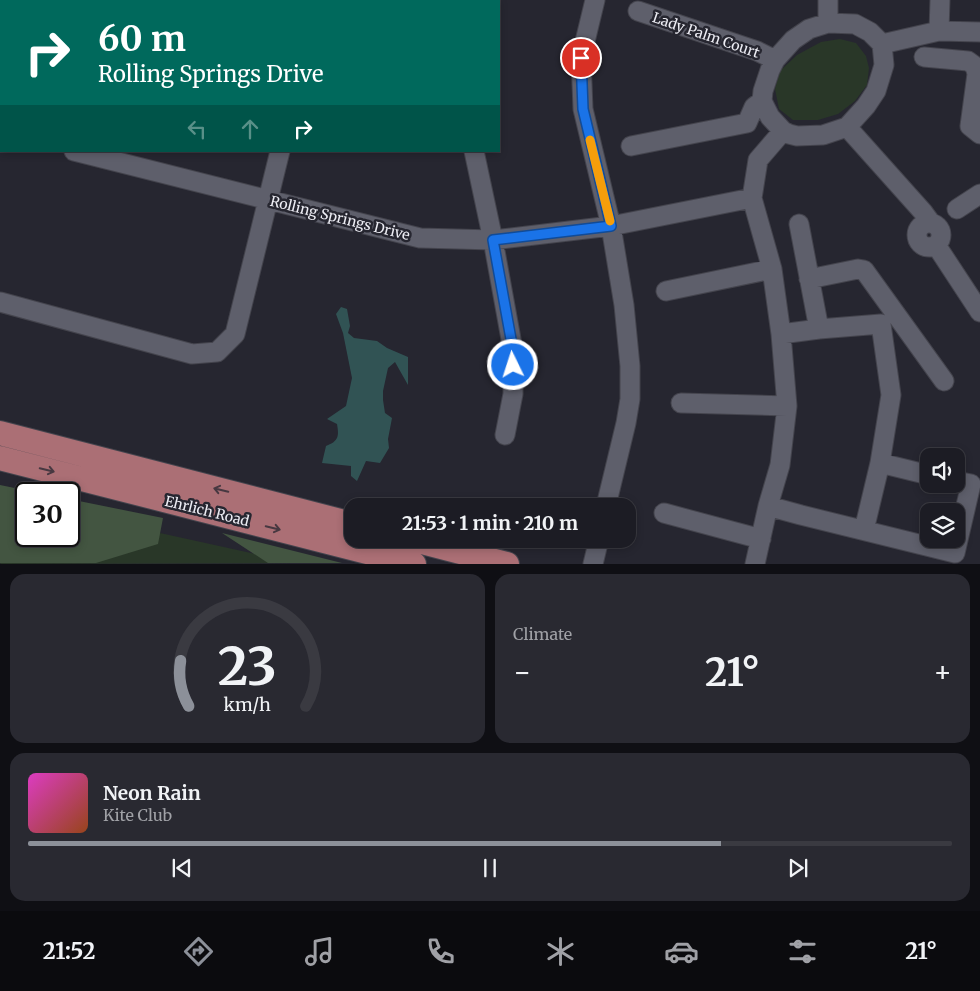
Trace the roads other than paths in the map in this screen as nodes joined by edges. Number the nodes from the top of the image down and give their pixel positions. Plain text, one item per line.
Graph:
1 (595, 0) edge
2 (828, 0) edge
3 (940, 0) edge
4 (638, 11) dead end
5 (828, 23) junction
6 (938, 31) junction
7 (980, 32) edge
8 (882, 44) junction
9 (924, 57) dead end
10 (775, 60) junction
11 (762, 101) junction
12 (847, 127) junction
13 (783, 131) junction
14 (980, 134) edge
15 (631, 146) dead end
16 (82, 152) edge
17 (280, 152) edge
18 (474, 152) edge
19 (980, 194) edge
20 (752, 198) junction
21 (268, 200) junction
22 (957, 209) dead end
23 (799, 224) dead end
24 (611, 226) junction
25 (493, 240) junction
26 (772, 268) junction
27 (809, 279) junction
28 (666, 291) dead end
29 (0, 302) edge
30 (980, 312) edge
31 (890, 321) junction
32 (819, 329) junction
33 (781, 334) junction
34 (944, 381) dead end
35 (681, 403) dead end
36 (787, 406) junction
37 (0, 433) edge
38 (505, 435) dead end
39 (0, 458) edge
40 (880, 463) junction
41 (920, 472) edge
42 (965, 483) edge
43 (608, 498) edge
44 (768, 506) junction
45 (664, 514) dead end
46 (344, 522) edge
47 (864, 530) junction
48 (761, 539) junction
49 (445, 548) edge
50 (597, 548) edge
51 (414, 564) edge
52 (507, 564) edge
53 (593, 564) edge
54 (755, 564) edge

1 - 24 street
2 - 5 street
3 - 6 street
4 - 10 street, Lady Palm Court
5 - 8 street
5 - 10 street
6 - 7 street
6 - 8 street
8 - 12 street
9 - 14 street
10 - 11 street
11 - 13 street
11 - 15 street
12 - 13 street
12 - 30 street
13 - 20 street
16 - 21 street, Rolling Springs Drive
17 - 21 street
18 - 25 street
19 - 22 street
20 - 24 street, Rolling Springs Drive
20 - 26 street
21 - 25 street, Rolling Springs Drive
21 - 29 street
23 - 27 street
24 - 25 street, Rolling Springs Drive
24 - 43 street
25 - 38 street
26 - 28 street
26 - 33 street
27 - 31 street
27 - 32 street
31 - 32 street
31 - 34 street
31 - 40 street
32 - 33 street
33 - 36 street
35 - 36 street
36 - 44 street
46 -> 37 main road, Ehrlich Road
39 -> 51 main road, Ehrlich Road
40 - 41 street
40 - 47 street
42 - 47 street
44 - 47 street
44 - 48 street
45 - 48 street
48 - 54 street
49 - 52 main road
50 - 53 street

